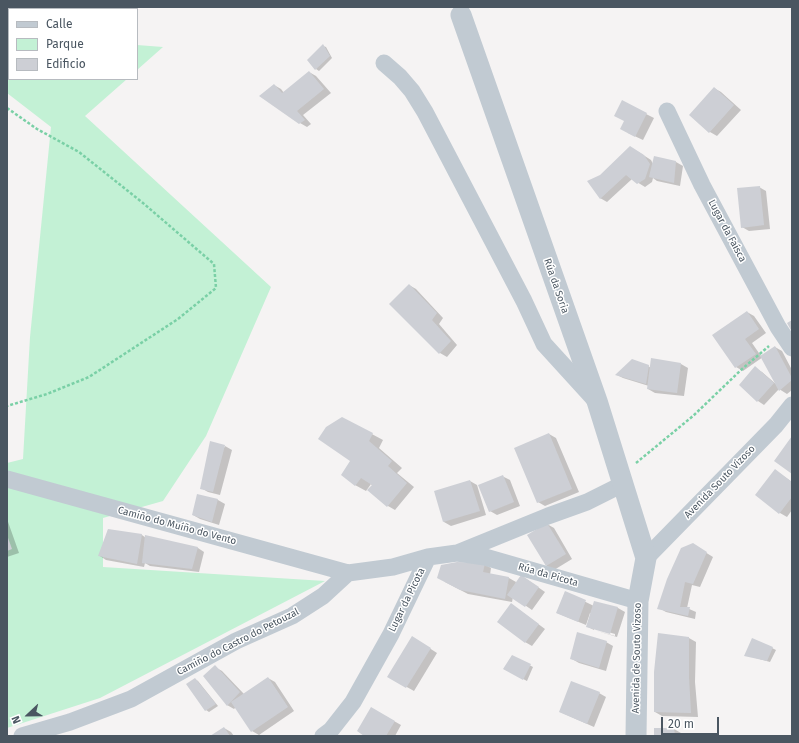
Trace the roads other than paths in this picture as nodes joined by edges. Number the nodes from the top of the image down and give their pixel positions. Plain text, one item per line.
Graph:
1 (461, 15) dead end
2 (384, 63) dead end
3 (667, 111) dead end
4 (788, 341) edge
5 (597, 401) junction
6 (792, 405) edge
7 (7, 479) edge
8 (622, 480) junction
9 (457, 553) junction
10 (428, 558) junction
11 (646, 558) junction
12 (348, 573) junction
13 (638, 601) junction
14 (330, 734) edge
15 (22, 736) edge
16 (636, 736) edge

1 - 5 street, Rúa da Soria
2 - 5 street
3 - 4 street, Lugar da Faísca
5 - 8 street, Rúa da Soria
6 - 11 street, Avenida Souto Vizoso
7 - 12 street, Camiño do Muíño do Vento
8 - 9 street, Lugar da Picota
8 - 11 street, Rúa da Soria
9 - 10 street, Lugar da Picota
9 - 13 street, Rúa da Picota
10 - 12 street
10 - 14 street, Lugar da Picota
11 - 13 street, Avenida de Souto Vizoso
12 - 15 street, Camiño do Castro do Petouzal
13 - 16 street, Avenida de Souto Vizoso

